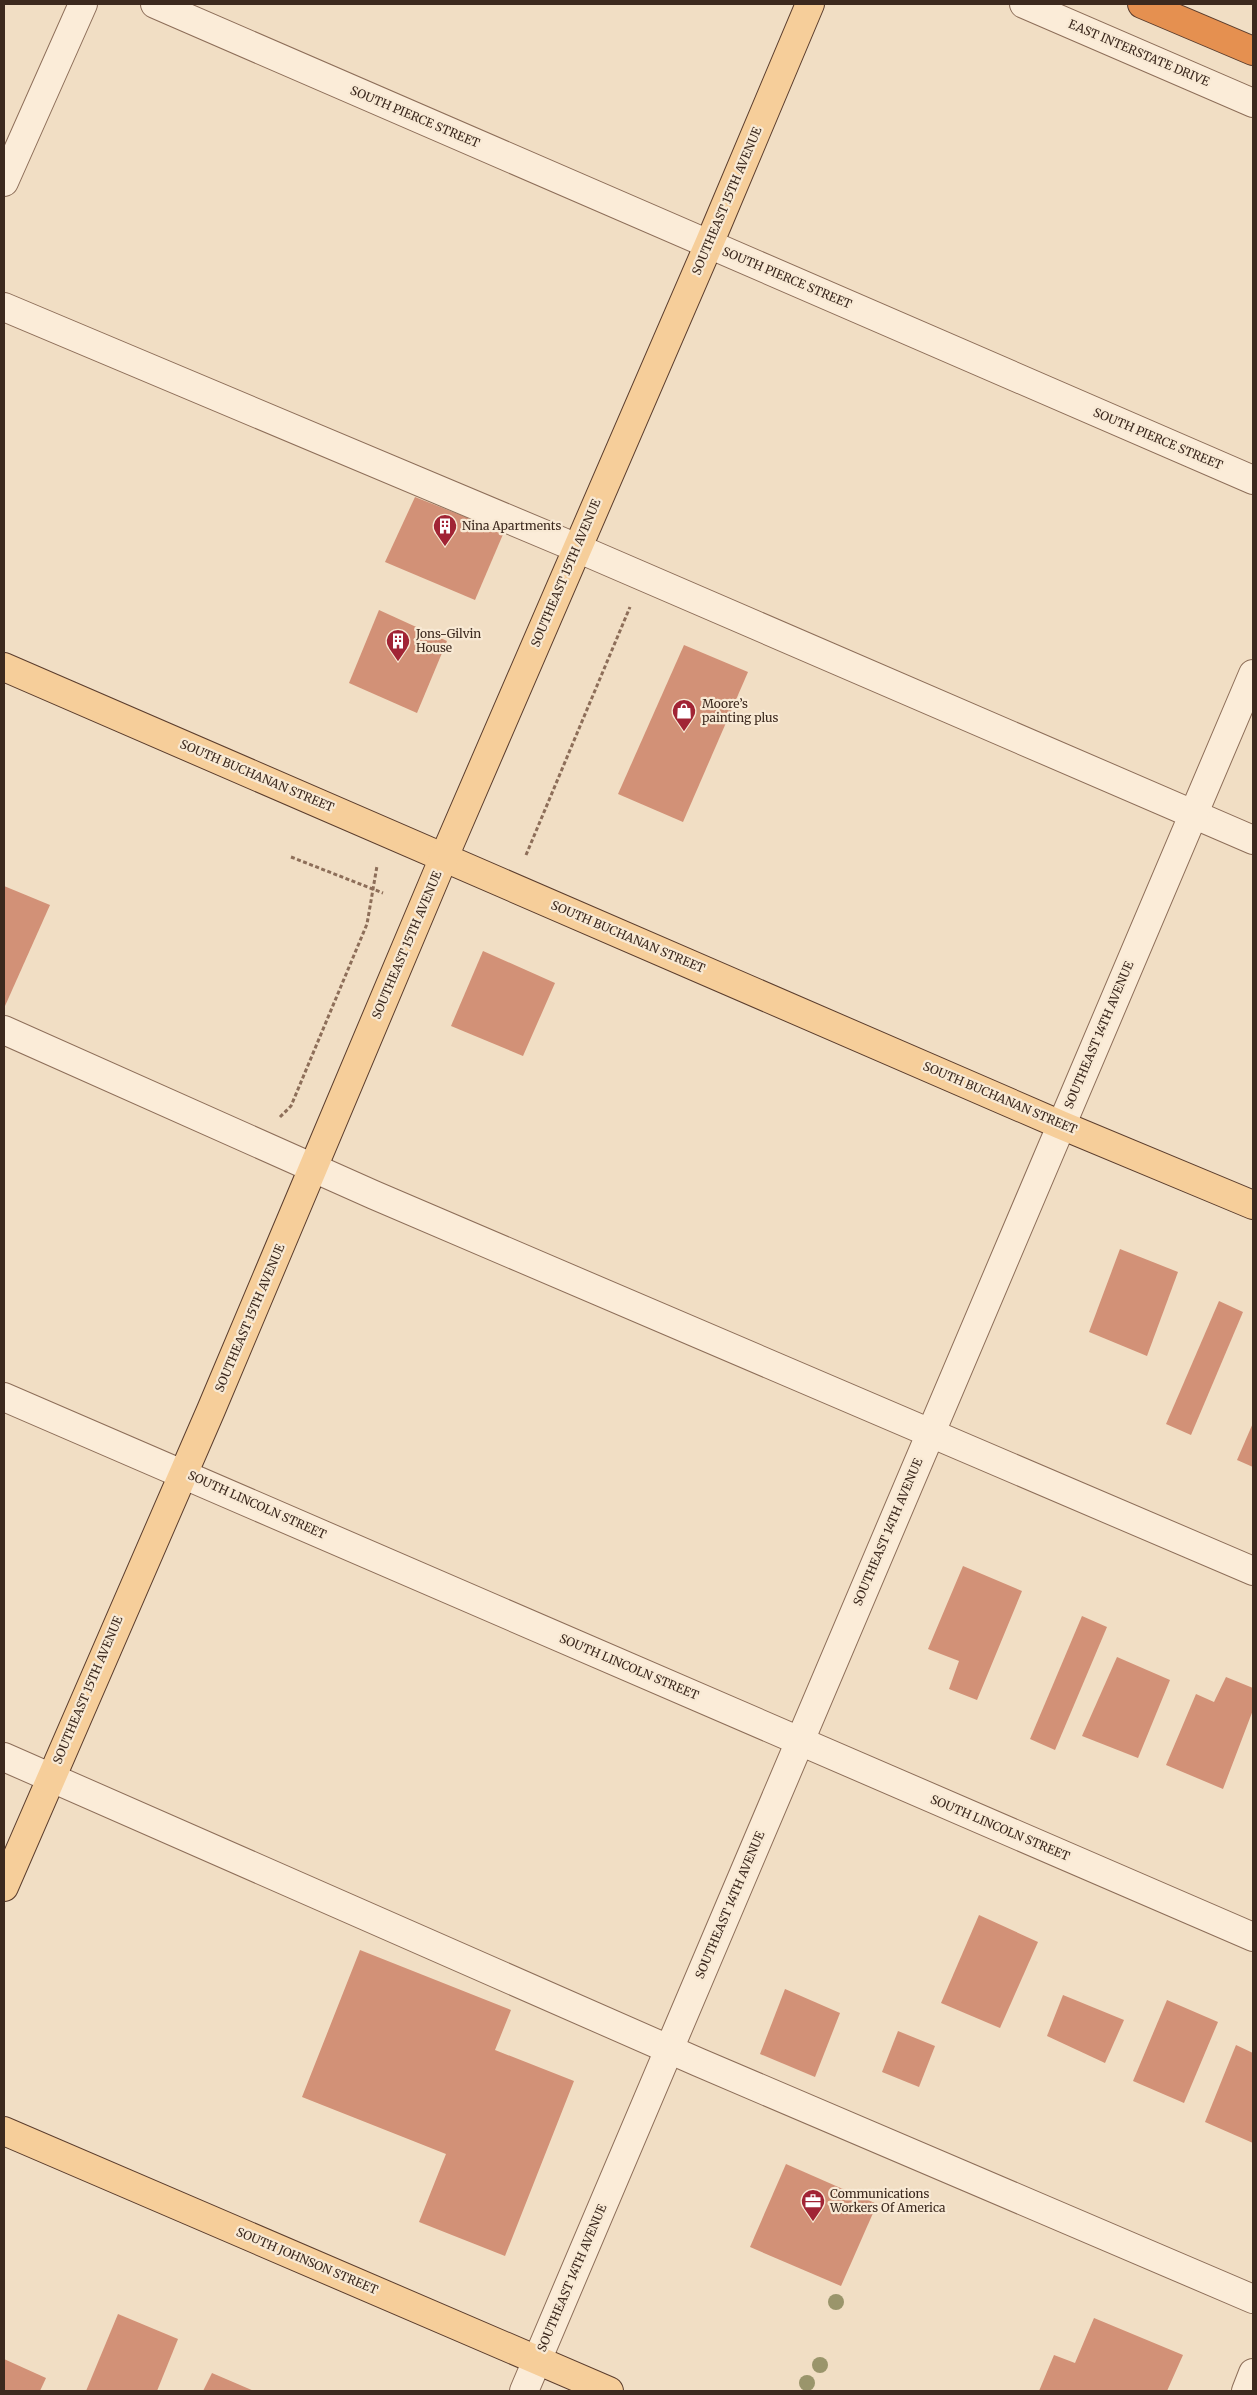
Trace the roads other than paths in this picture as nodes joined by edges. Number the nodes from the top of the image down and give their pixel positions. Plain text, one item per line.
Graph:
1 (83, 4) edge
2 (155, 4) edge
3 (810, 4) edge
4 (1024, 4) edge
5 (1142, 4) edge
6 (1253, 51) edge
7 (1253, 103) edge
8 (4, 182) edge
9 (709, 244) junction
10 (4, 307) edge
11 (1253, 480) edge
12 (577, 548) junction
13 (4, 667) edge
14 (1253, 674) edge
15 (1194, 815) junction
16 (1253, 840) edge
17 (444, 857) junction
18 (4, 1030) edge
19 (1060, 1125) junction
20 (314, 1168) junction
21 (1253, 1206) edge
22 (4, 1397) edge
23 (930, 1431) junction
24 (182, 1473) junction
25 (1253, 1571) edge
26 (800, 1741) junction
27 (4, 1757) edge
28 (50, 1779) junction
29 (4, 1887) edge
30 (1253, 1937) edge
31 (669, 2049) junction
32 (4, 2131) edge
33 (1253, 2299) edge
34 (537, 2360) junction
35 (1253, 2373) edge
36 (524, 2391) edge
37 (609, 2391) edge
38 (1246, 2391) edge

1 - 8 street
2 - 9 street, SOUTH PIERCE STREET
3 - 9 main road, SOUTHEAST 15TH AVENUE
4 - 7 street, EAST INTERSTATE DRIVE
5 - 6 highway
9 - 11 street, SOUTH PIERCE STREET
9 - 12 main road, SOUTHEAST 15TH AVENUE
10 - 12 street
12 - 15 street
12 - 17 main road, SOUTHEAST 15TH AVENUE
13 - 17 main road, SOUTH BUCHANAN STREET
14 - 15 street, SOUTHEAST 14TH AVENUE
15 - 16 street
15 - 19 street, SOUTHEAST 14TH AVENUE
17 - 19 main road, SOUTH BUCHANAN STREET
17 - 20 main road, SOUTHEAST 15TH AVENUE
18 - 20 street
19 - 21 main road, SOUTH BUCHANAN STREET
19 - 23 street, SOUTHEAST 14TH AVENUE
20 - 23 street
20 - 24 main road, SOUTHEAST 15TH AVENUE
22 - 24 street, SOUTH LINCOLN STREET
23 - 25 street
23 - 26 street, SOUTHEAST 14TH AVENUE
24 - 26 street, SOUTH LINCOLN STREET
24 - 28 main road, SOUTHEAST 15TH AVENUE
26 - 30 street, SOUTH LINCOLN STREET
26 - 31 street, SOUTHEAST 14TH AVENUE
27 - 28 street
28 - 29 main road, SOUTHEAST 15TH AVENUE
28 - 31 street
31 - 33 street
31 - 34 street, SOUTHEAST 14TH AVENUE
32 - 34 main road, SOUTH JOHNSON STREET
34 - 36 street, SOUTHEAST 14TH AVENUE
34 - 37 main road, SOUTH JOHNSON STREET
35 - 38 street

